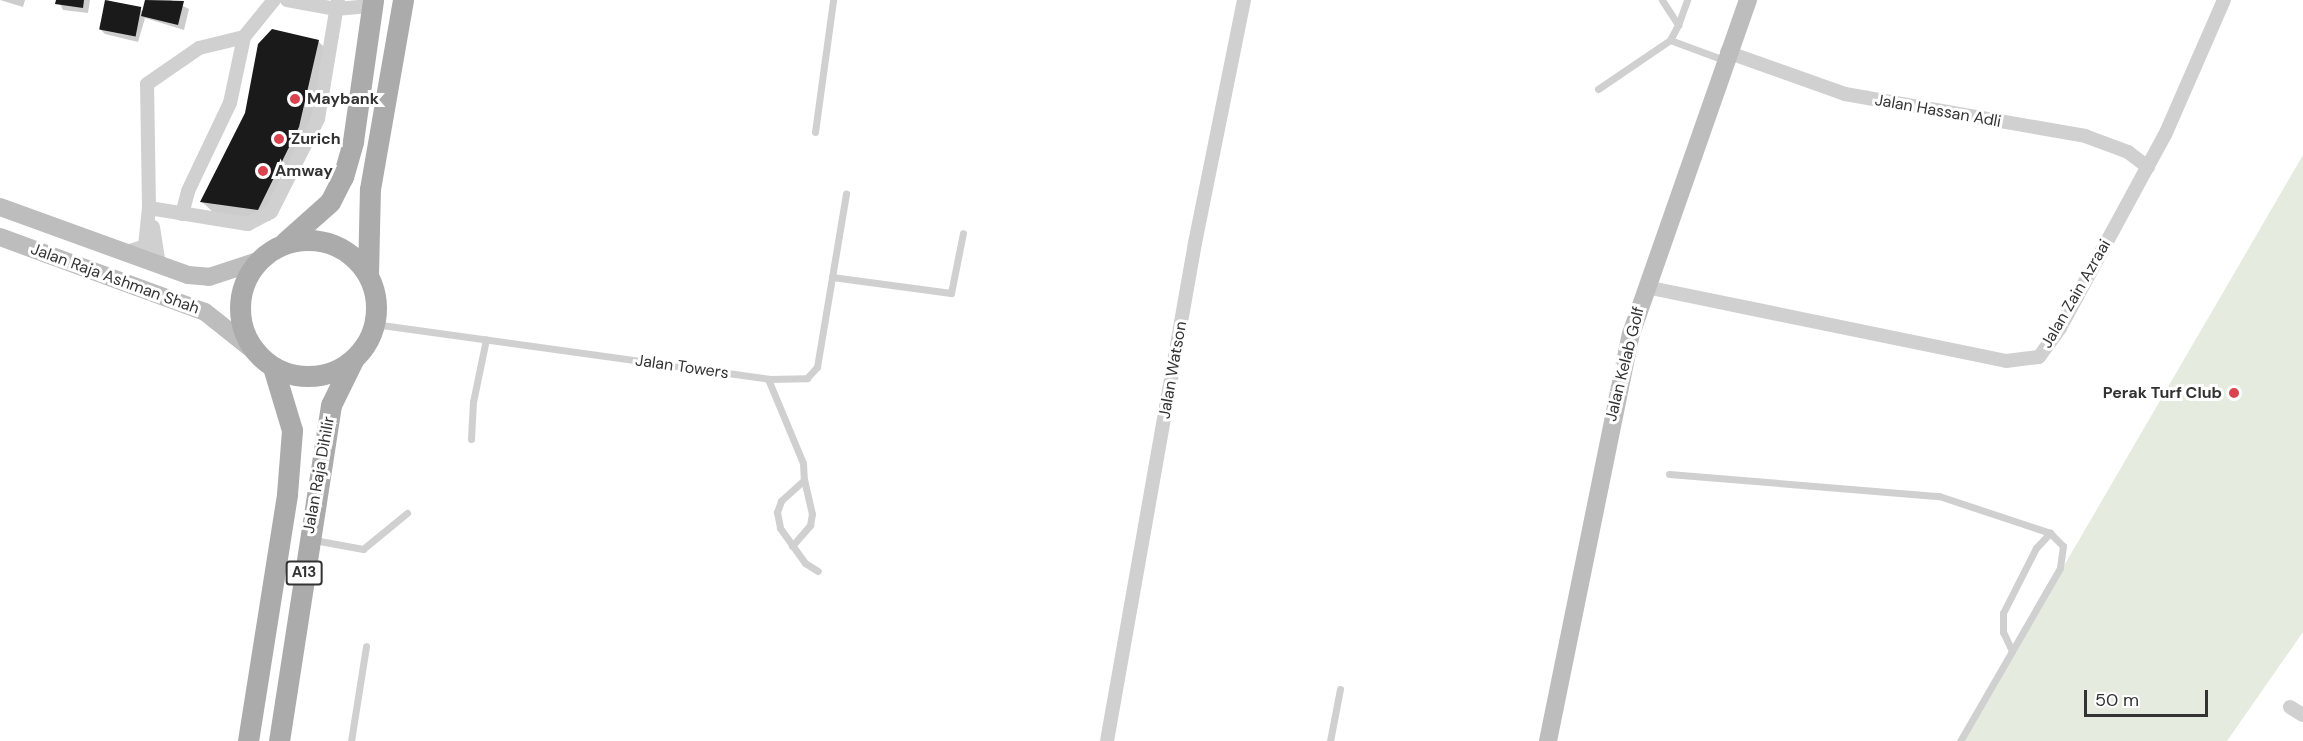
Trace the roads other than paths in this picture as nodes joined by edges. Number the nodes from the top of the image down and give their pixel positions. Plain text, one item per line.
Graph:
1 (274, 0) edge
2 (287, 0) edge
3 (403, 0) edge
4 (833, 0) edge
5 (1244, 0) edge
6 (1662, 0) edge
7 (1687, 0) edge
8 (1748, 0) edge
9 (2224, 0) edge
10 (373, 3) edge
11 (337, 5) edge
12 (1678, 25) junction
13 (244, 37) junction
14 (1670, 40) junction
15 (1726, 56) junction
16 (1598, 90) dead end
17 (815, 132) dead end
18 (2148, 167) junction
19 (846, 193) dead end
20 (0, 207) edge
21 (149, 208) junction
22 (182, 214) junction
23 (963, 233) dead end
24 (0, 237) edge
25 (282, 244) junction
26 (127, 252) junction
27 (258, 261) junction
28 (159, 264) junction
29 (368, 275) junction
30 (832, 276) junction
31 (1646, 287) junction
32 (374, 324) junction
33 (486, 339) junction
34 (254, 351) junction
35 (355, 357) junction
36 (273, 367) junction
37 (768, 379) junction
38 (471, 439) dead end
39 (1669, 474) dead end
40 (804, 480) junction
41 (407, 513) dead end
42 (2050, 533) junction
43 (309, 539) junction
44 (792, 546) junction
45 (818, 571) dead end
46 (366, 646) dead end
47 (2012, 651) junction
48 (1340, 689) dead end
49 (2290, 707) dead end
50 (2303, 715) edge
51 (248, 741) edge
52 (279, 741) edge
53 (351, 741) edge
54 (1107, 741) edge
55 (1330, 741) edge
56 (1548, 741) edge
57 (1960, 741) edge

1 - 13 street
2 - 11 street
3 - 29 main road, A13
4 - 17 lane
5 - 54 street, Jalan Watson
6 - 12 lane
7 - 12 lane
8 - 15 street, Jalan Kelab Golf
9 - 18 street, Jalan Zain Azraai
10 - 11 street
10 - 25 main road, A13
11 - 22 street
12 - 14 lane
13 - 21 street
13 - 22 street
14 - 15 lane
14 - 16 lane
15 - 18 street, Jalan Hassan Adli
15 - 31 street, Jalan Kelab Golf
18 - 31 street, Jalan Zain Azraai
19 - 30 lane
20 - 26 street, Jalan Raja Ashman Shah
21 - 22 street
21 - 26 street
21 - 28 street
23 - 30 lane
24 - 34 street, Jalan Raja Ashman Shah
25 - 27 main road, A13
25 - 29 main road
26 - 28 street, Jalan Raja Ashman Shah
27 - 28 street, Jalan Raja Ashman Shah
27 - 34 main road, A13
29 - 32 main road, A13
30 - 37 lane, Jalan Towers
31 - 56 street, Jalan Kelab Golf
32 - 33 lane, Jalan Towers
32 - 35 main road, A13
33 - 37 lane, Jalan Towers
33 - 38 lane
34 - 36 main road, A13
35 - 36 main road, A13
35 - 43 main road, Jalan Raja Dihilir / A13
36 - 51 main road, Jalan Raja Dihilir / A13
37 - 40 lane
39 - 42 lane
40 - 44 lane
40 - 44 lane
41 - 43 lane
42 - 47 lane
42 - 47 lane
43 - 52 main road, Jalan Raja Dihilir / A13
44 - 45 lane
46 - 53 lane
47 - 57 lane
48 - 55 lane
49 - 50 street

